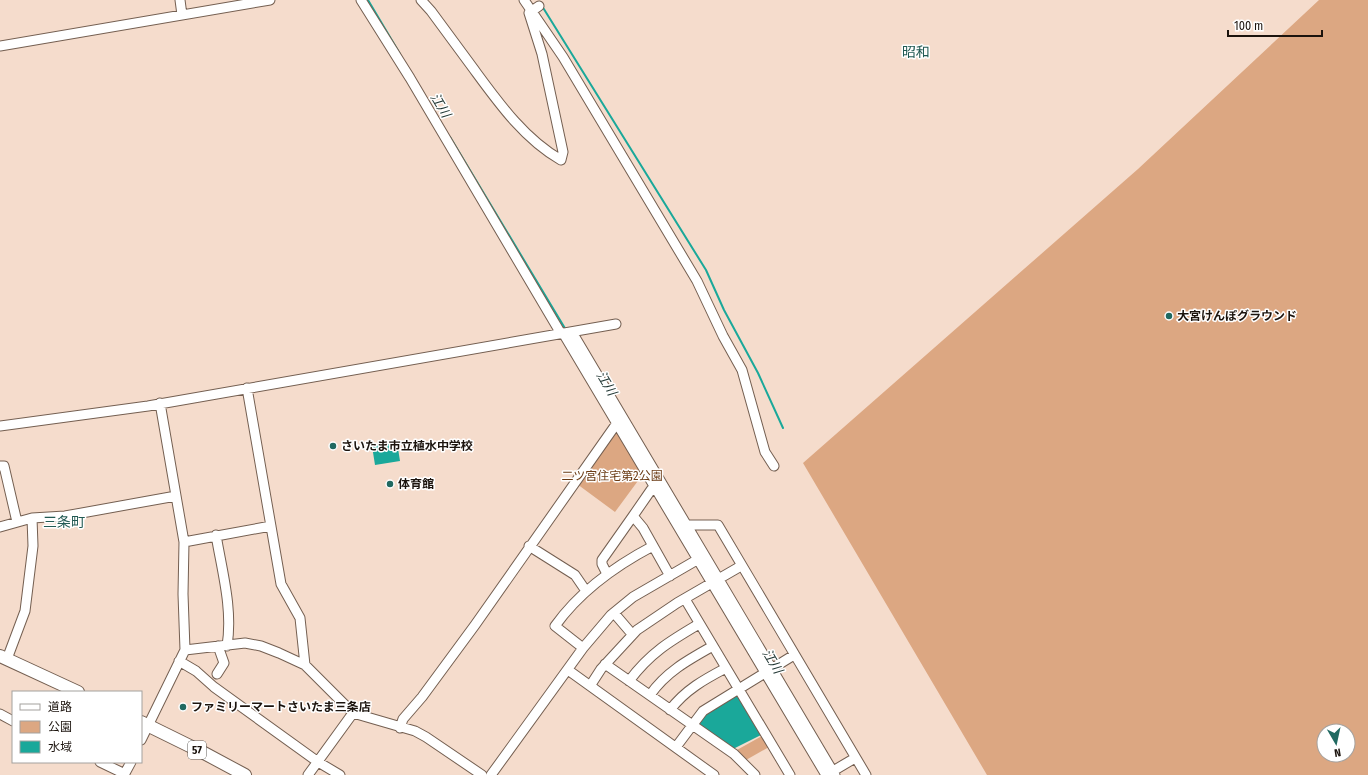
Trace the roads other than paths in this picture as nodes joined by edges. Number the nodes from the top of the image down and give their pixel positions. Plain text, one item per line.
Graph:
1 (180, 0) edge
2 (270, 0) edge
3 (361, 0) edge
4 (421, 0) edge
5 (524, 0) edge
6 (535, 8) junction
7 (182, 15) junction
8 (0, 46) edge
9 (616, 324) dead end
10 (567, 333) junction
11 (247, 388) junction
12 (160, 403) junction
13 (617, 423) junction
14 (0, 426) edge
15 (0, 466) edge
16 (774, 466) dead end
17 (658, 485) junction
18 (176, 496) junction
19 (633, 516) junction
20 (32, 518) junction
21 (17, 522) junction
22 (271, 526) junction
23 (687, 526) junction
24 (0, 527) edge
25 (216, 536) junction
26 (184, 542) junction
27 (529, 546) junction
28 (653, 546) junction
29 (701, 558) junction
30 (741, 566) junction
31 (607, 574) junction
32 (670, 576) junction
33 (715, 581) junction
34 (586, 591) junction
35 (685, 599) junction
36 (614, 613) junction
37 (699, 624) junction
38 (632, 634) junction
39 (222, 646) junction
40 (713, 646) junction
41 (583, 648) junction
42 (185, 650) junction
43 (794, 655) junction
44 (4, 657) edge
45 (179, 661) junction
46 (605, 664) junction
47 (305, 665) junction
48 (726, 668) junction
49 (568, 670) junction
50 (768, 670) junction
51 (216, 674) dead end
52 (629, 681) junction
53 (590, 686) junction
54 (738, 689) junction
55 (76, 691) edge
56 (650, 695) junction
57 (670, 710) junction
58 (0, 714) edge
59 (353, 714) junction
60 (12, 720) edge
61 (144, 724) edge
62 (693, 725) junction
63 (400, 728) junction
64 (142, 735) edge
65 (676, 747) junction
66 (855, 758) junction
67 (318, 762) junction
68 (102, 763) edge
69 (130, 763) edge
70 (125, 774) edge
71 (830, 774) edge
72 (245, 775) edge
73 (308, 775) edge
74 (340, 775) edge
75 (482, 775) edge
76 (490, 775) edge
77 (714, 775) edge
78 (755, 775) edge
79 (790, 775) edge
80 (866, 775) edge

1 - 7 street
2 - 7 street
3 - 10 street
4 - 6 street
5 - 6 street
6 - 16 street
7 - 8 street
9 - 10 street
10 - 11 street
10 - 13 street
10 - 17 street
11 - 12 street
11 - 22 street
12 - 14 street
12 - 18 street
13 - 17 street
13 - 27 street
15 - 21 street
17 - 19 street
17 - 23 street
17 - 29 street
18 - 20 street
18 - 26 street
19 - 28 street
19 - 31 street
20 - 21 street
20 - 44 street
21 - 24 street
22 - 25 street
22 - 47 street
23 - 29 street
23 - 30 street
25 - 26 street
25 - 39 street
26 - 42 street
27 - 34 street
27 - 63 street
28 - 31 street
28 - 32 street
29 - 32 street
29 - 33 street
30 - 33 street
30 - 43 street
31 - 34 street
32 - 36 street
33 - 35 street
33 - 50 street
34 - 41 street
35 - 37 street
35 - 38 street
36 - 38 street
36 - 41 street
37 - 40 street
37 - 52 street
38 - 46 street
39 - 42 street
39 - 47 street
39 - 51 street
40 - 48 street
40 - 56 street
41 - 49 street
42 - 45 street
43 - 50 street
43 - 66 street
44 - 55 main road
45 - 61 street
45 - 67 street
46 - 52 street
46 - 53 street
47 - 59 street
48 - 54 street
48 - 57 street
49 - 53 street
49 - 76 street
50 - 54 street
50 - 71 street
52 - 56 street
53 - 65 street
54 - 62 street
54 - 79 street
56 - 57 street
57 - 62 street
58 - 60 street
59 - 63 street
59 - 67 street
61 - 64 street
61 - 72 main road, 57
62 - 65 street
62 - 78 street
63 - 75 street
65 - 77 street
66 - 71 street
66 - 80 street
67 - 73 street
67 - 74 street
68 - 70 street
69 - 70 street

